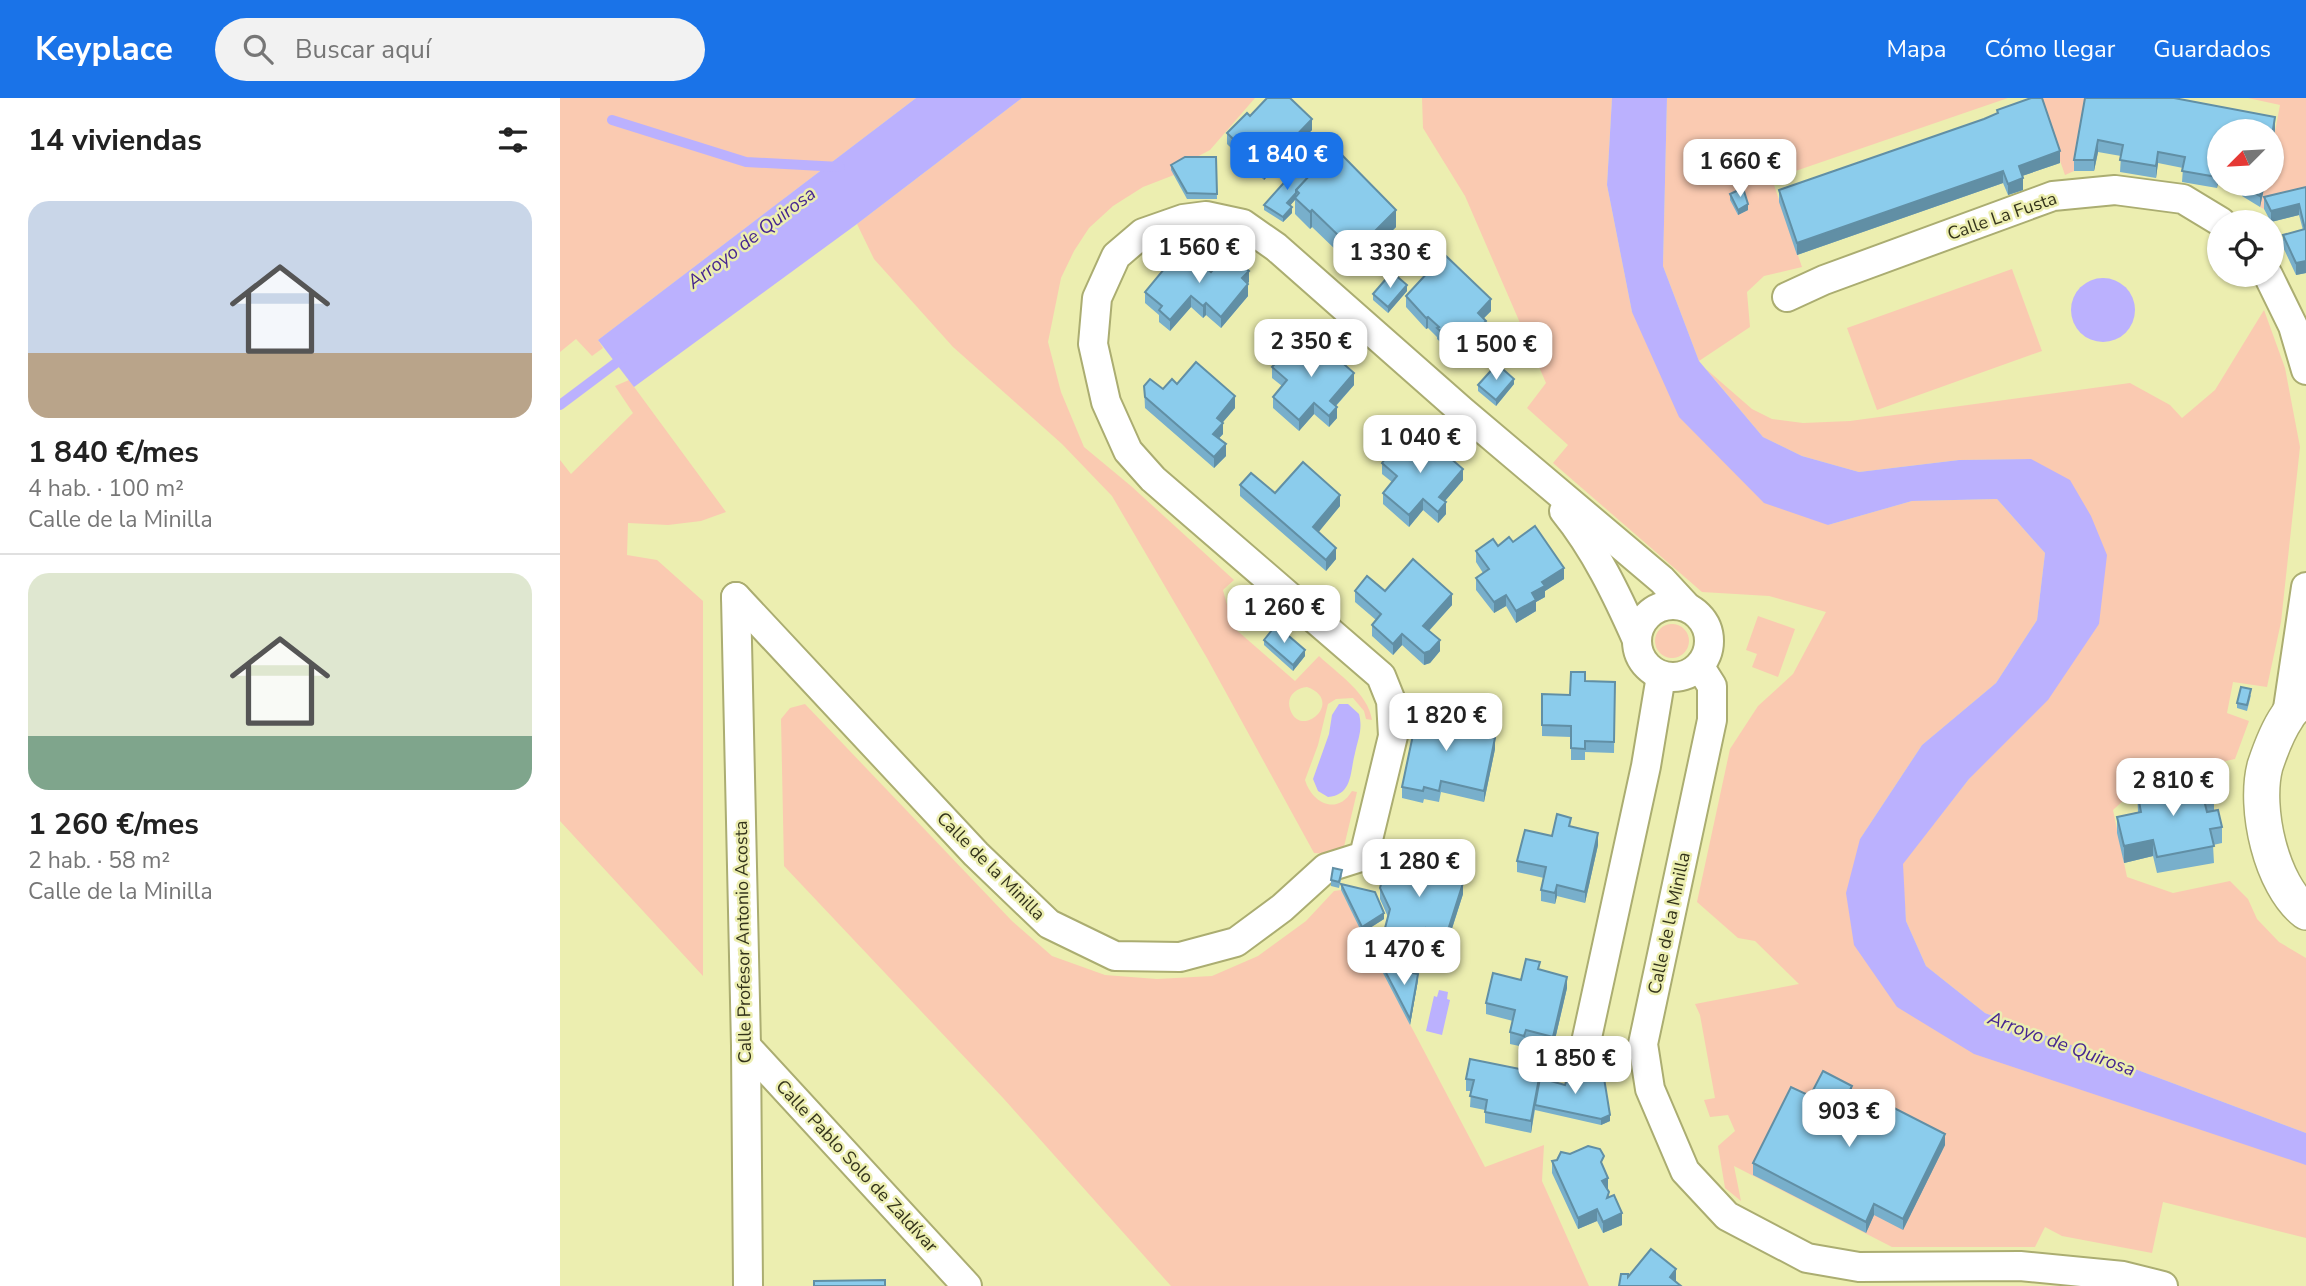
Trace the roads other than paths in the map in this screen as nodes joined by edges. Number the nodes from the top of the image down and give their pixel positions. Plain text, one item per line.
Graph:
1 (2207, 214) edge
2 (2274, 287) edge
3 (1787, 297) dead end
4 (2306, 370) edge
5 (1524, 464) junction
6 (2306, 587) edge
7 (736, 597) joint
8 (1687, 607) junction
9 (1637, 640) junction
10 (1700, 667) junction
11 (1661, 676) junction
12 (2297, 706) edge
13 (2306, 912) edge
14 (746, 1046) junction
15 (1583, 1056) dead end
16 (748, 1286) edge
17 (967, 1286) edge
18 (2163, 1286) edge

1 - 3 street, Calle La Fusta
2 - 4 street
5 - 7 street, Calle de la Minilla
5 - 8 street, Calle de la Minilla
5 - 9 street, Calle de la Minilla
6 - 12 street
7 - 14 street, Calle Profesor Antonio Acosta
8 - 9 street
8 - 10 street
9 - 11 street
10 - 11 street
10 - 18 street, Calle de la Minilla
11 - 15 street
12 - 13 street
14 - 16 street, Calle Profesor Antonio Acosta
14 - 17 street, Calle Pablo Solo de Zaldívar

